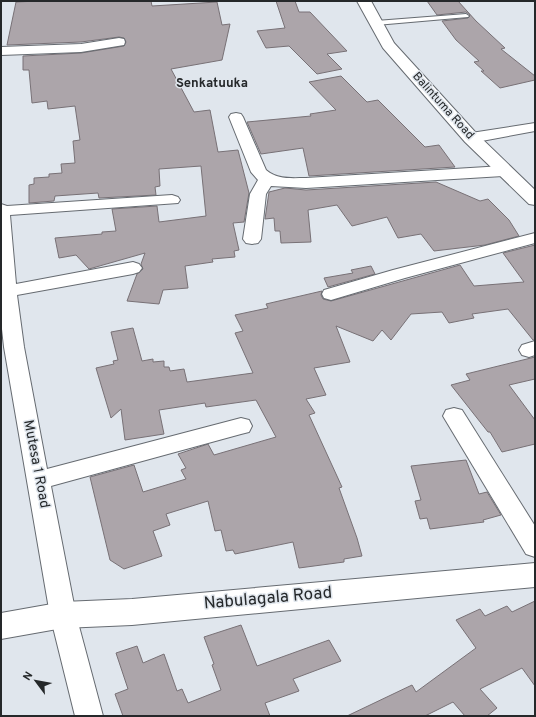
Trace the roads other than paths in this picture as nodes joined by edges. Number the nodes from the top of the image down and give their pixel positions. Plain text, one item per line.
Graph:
1 (364, 1) edge
2 (466, 16) dead end
3 (376, 23) junction
4 (119, 42) dead end
5 (1, 51) edge
6 (236, 117) dead end
7 (535, 127) edge
8 (472, 138) junction
9 (504, 171) junction
10 (268, 179) junction
11 (172, 200) dead end
12 (535, 200) edge
13 (1, 210) edge
14 (535, 238) edge
15 (252, 239) dead end
16 (133, 268) dead end
17 (7, 291) junction
18 (331, 294) dead end
19 (454, 416) dead end
20 (241, 426) dead end
21 (39, 480) junction
22 (535, 547) edge
23 (535, 575) edge
24 (64, 615) junction
25 (1, 626) edge
26 (89, 716) edge

1 - 3 main road, Balintuma Road
2 - 3 lane
3 - 8 main road, Balintuma Road
4 - 5 street
6 - 10 street
7 - 8 street
8 - 9 main road, Balintuma Road
9 - 10 street
9 - 12 main road, Balintuma Road
10 - 15 street
11 - 13 street
13 - 17 street, Mutesa 1 Road
14 - 18 street
16 - 17 street
17 - 21 street, Mutesa 1 Road
19 - 22 street
20 - 21 street
21 - 24 street, Mutesa 1 Road
23 - 24 main road, Nabulagala Road
24 - 25 main road, Nabulagala Road
24 - 26 street, Mutesa 1 Road

